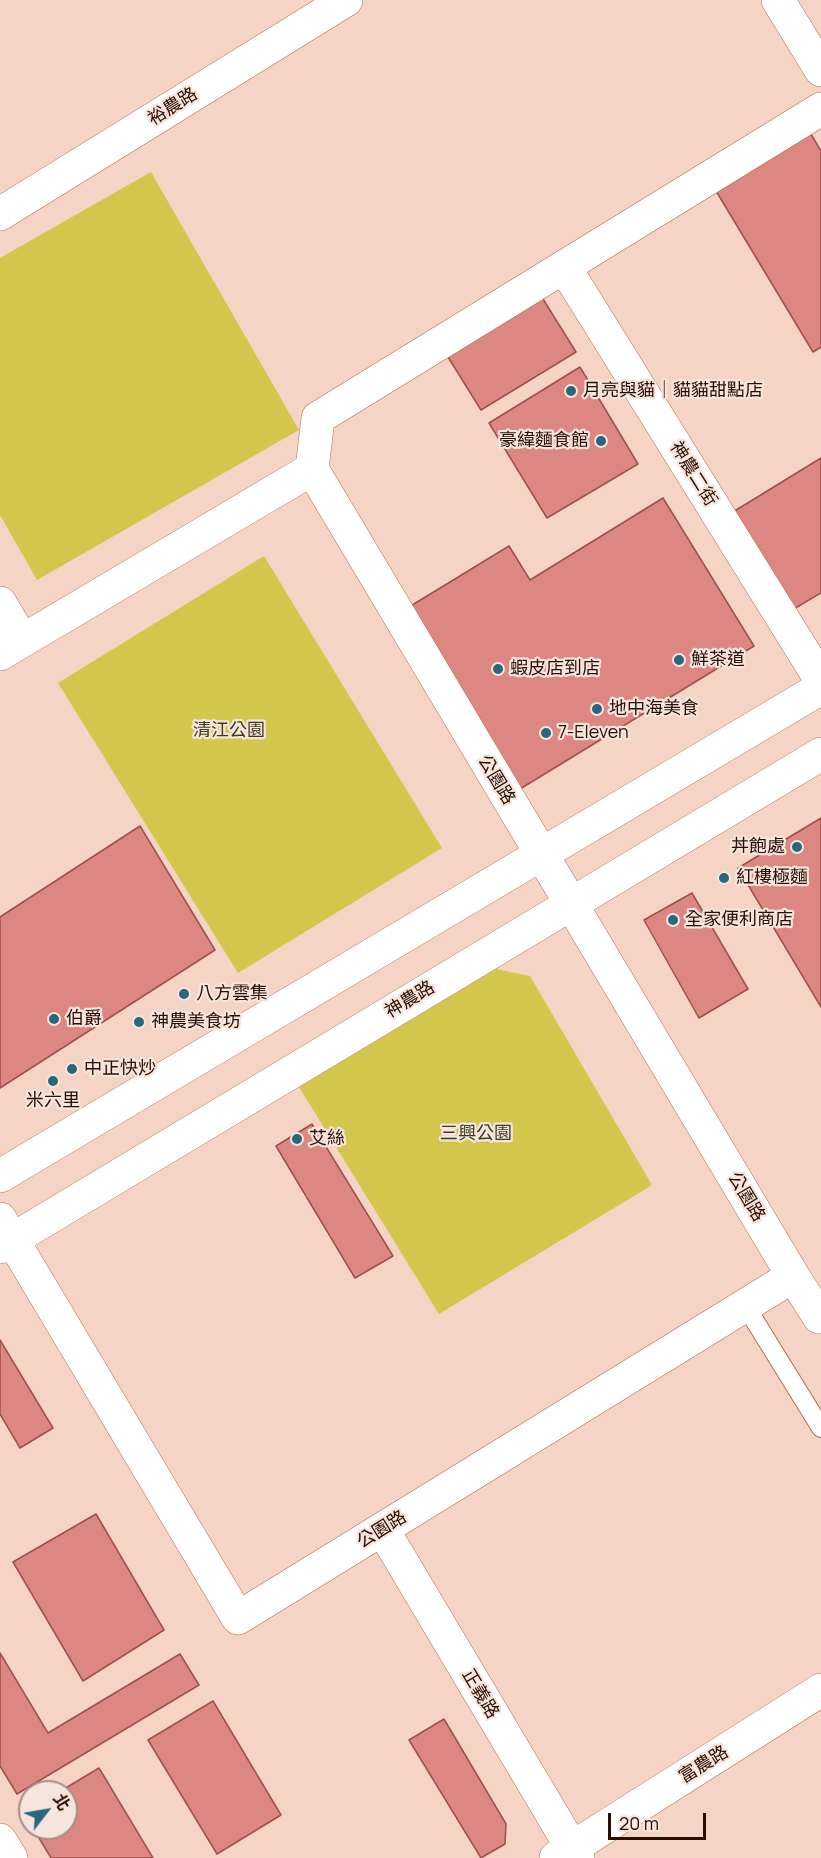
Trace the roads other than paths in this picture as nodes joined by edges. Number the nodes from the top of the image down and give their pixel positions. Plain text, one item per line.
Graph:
1 (346, 0) edge
2 (778, 0) edge
3 (821, 70) edge
4 (821, 110) edge
5 (0, 214) edge
6 (565, 268) junction
7 (312, 469) junction
8 (0, 603) edge
9 (11, 647) edge
10 (821, 680) edge
11 (821, 688) edge
12 (821, 754) edge
13 (540, 854) junction
14 (570, 904) junction
15 (0, 1176) edge
16 (4, 1235) edge
17 (793, 1276) junction
18 (745, 1305) junction
19 (821, 1316) edge
20 (821, 1428) edge
21 (383, 1530) junction
22 (821, 1690) edge
23 (569, 1855) edge

1 - 5 street, 裕農路
2 - 3 street
4 - 6 street
6 - 7 street
6 - 10 street, 神農二街
7 - 9 street
7 - 13 street, 公園路
8 - 9 street
11 - 13 street
12 - 14 street, 神農路
13 - 14 street, 公園路
13 - 15 street
14 - 16 street, 神農路
14 - 17 street, 公園路
16 - 21 street, 公園路
17 - 18 street, 公園路
17 - 19 street
18 - 20 lane
18 - 21 street, 公園路
21 - 23 street, 正義路
22 - 23 street, 富農路

